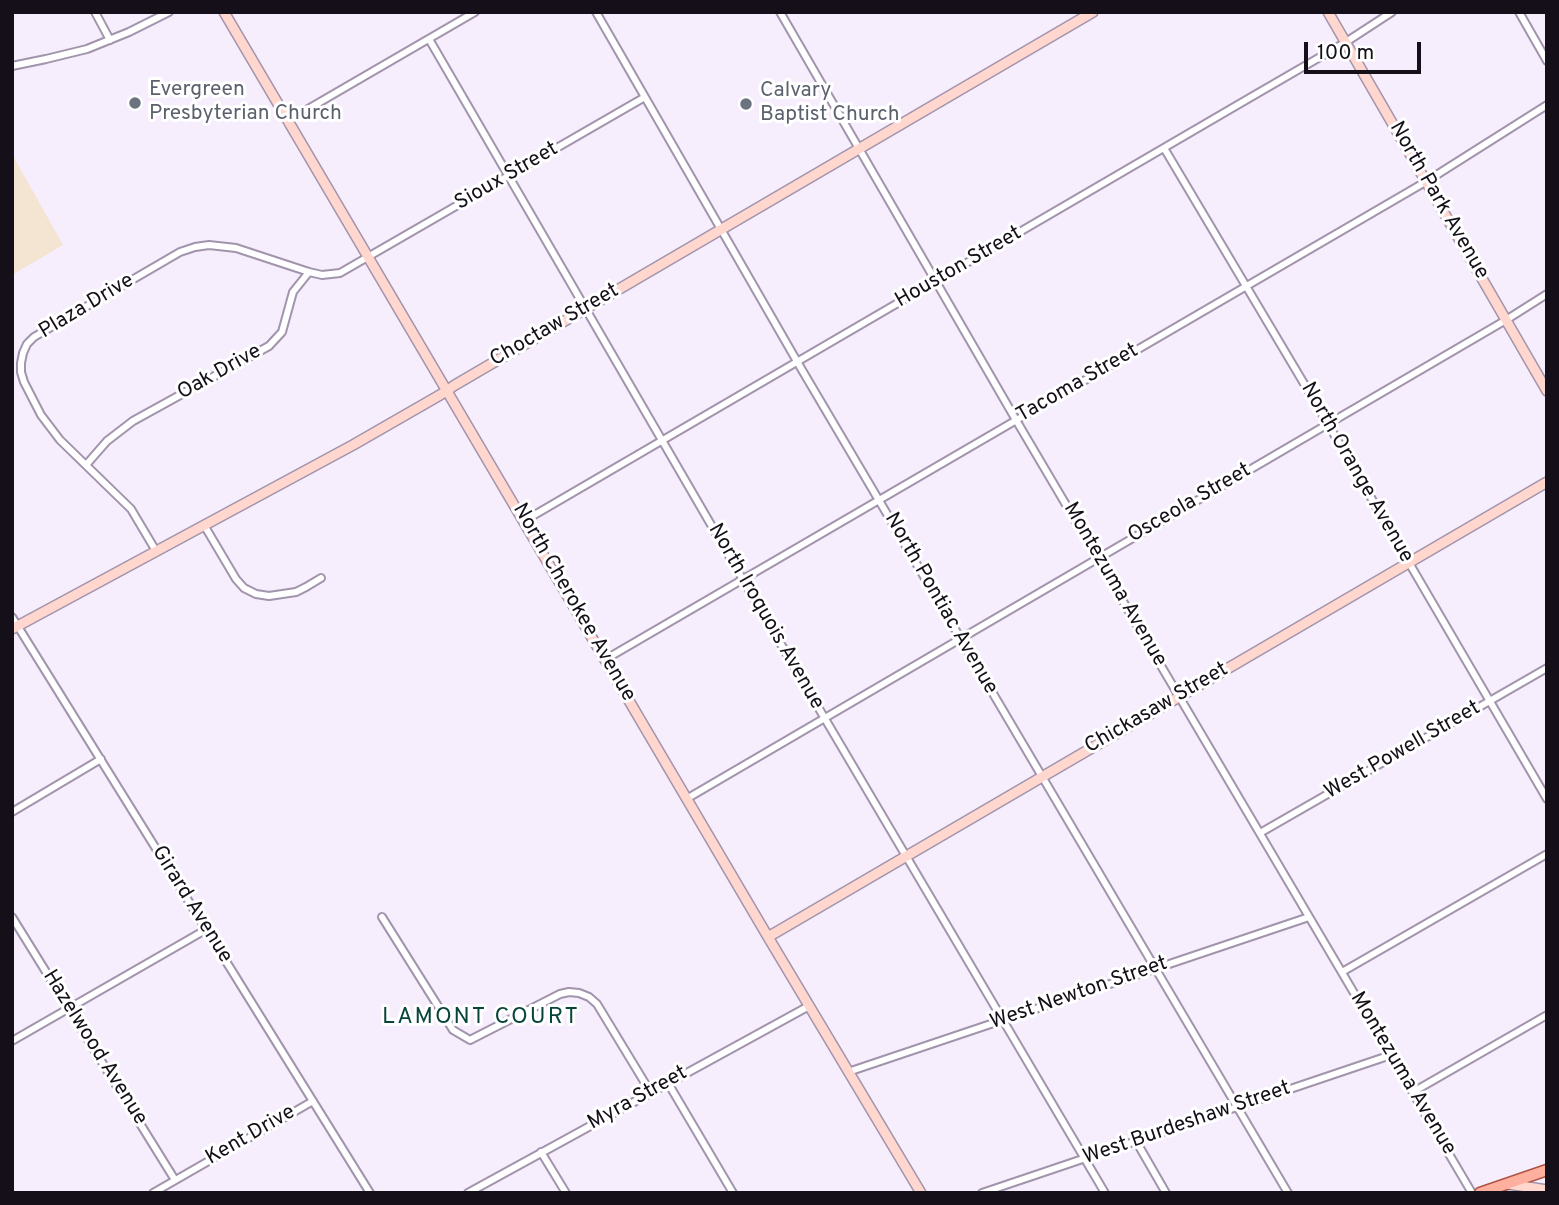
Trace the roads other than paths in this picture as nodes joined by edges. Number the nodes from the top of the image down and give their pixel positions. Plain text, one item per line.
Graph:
1 (95, 12) edge
2 (169, 12) edge
3 (224, 12) edge
4 (475, 12) edge
5 (596, 12) edge
6 (1093, 12) edge
7 (1328, 12) edge
8 (1392, 12) edge
9 (1519, 12) edge
10 (783, 13) edge
11 (429, 39) junction
12 (110, 40) junction
13 (1346, 42) junction
14 (1547, 61) edge
15 (12, 66) edge
16 (645, 97) junction
17 (1547, 105) edge
18 (289, 120) junction
19 (1164, 148) junction
20 (859, 149) junction
21 (509, 177) junction
22 (1427, 181) junction
23 (721, 229) junction
24 (369, 257) junction
25 (309, 272) junction
26 (936, 281) junction
27 (1246, 286) junction
28 (1547, 294) edge
29 (585, 309) junction
30 (1506, 320) junction
31 (798, 362) junction
32 (448, 390) junction
33 (1547, 391) edge
34 (1016, 420) junction
35 (1328, 424) junction
36 (663, 441) junction
37 (86, 465) junction
38 (1547, 482) edge
39 (879, 500) junction
40 (524, 521) junction
41 (204, 526) junction
42 (156, 551) junction
43 (1098, 558) junction
44 (1409, 563) junction
45 (321, 578) dead end
46 (743, 580) junction
47 (12, 617) edge
48 (15, 627) edge
49 (960, 639) junction
50 (606, 659) junction
51 (1547, 668) edge
52 (1179, 697) junction
53 (1489, 701) junction
54 (824, 718) junction
55 (101, 759) junction
56 (1042, 777) junction
57 (688, 798) junction
58 (1547, 799) edge
59 (12, 812) edge
60 (1260, 833) junction
61 (1547, 854) edge
62 (907, 856) junction
63 (12, 917) edge
64 (382, 917) dead end
65 (1309, 917) junction
66 (206, 929) junction
67 (768, 937) junction
68 (1155, 969) junction
69 (1342, 972) junction
70 (809, 1006) junction
71 (69, 1008) junction
72 (1547, 1015) edge
73 (1003, 1020) junction
74 (12, 1041) edge
75 (1391, 1055) junction
76 (848, 1072) junction
77 (668, 1083) junction
78 (1413, 1092) junction
79 (650, 1093) junction
80 (313, 1101) junction
81 (1237, 1107) junction
82 (1136, 1141) junction
83 (541, 1152) junction
84 (1085, 1158) junction
85 (1547, 1170) edge
86 (175, 1180) junction
87 (1506, 1184) junction
88 (1547, 1190) edge
89 (153, 1193) edge
90 (370, 1193) edge
91 (468, 1193) edge
92 (566, 1193) edge
93 (733, 1193) edge
94 (921, 1193) edge
95 (982, 1193) edge
96 (1105, 1193) edge
97 (1166, 1193) edge
98 (1288, 1193) edge
99 (1472, 1193) edge
100 (1480, 1193) edge

1 - 12 street
2 - 12 street
3 - 18 street, North Cherokee Avenue
4 - 11 street
5 - 16 street, North Pontiac Avenue
6 - 20 street, Choctaw Street
7 - 13 street, North Park Avenue
8 - 13 street, Houston Street
9 - 14 street
10 - 20 street, Montezuma Avenue
11 - 18 street
11 - 21 street, North Iroquois Avenue
12 - 15 street
13 - 19 street, Houston Street
13 - 22 street, North Park Avenue
16 - 21 street, Sioux Street
16 - 23 street, North Pontiac Avenue
17 - 22 street, Tacoma Street
18 - 24 street, North Cherokee Avenue
19 - 26 street, Houston Street
19 - 27 street, North Orange Avenue
20 - 23 street, Choctaw Street
20 - 26 street, Montezuma Avenue
21 - 24 street, Sioux Street
21 - 29 street, North Iroquois Avenue
22 - 27 street, Tacoma Street
22 - 30 street, North Park Avenue
23 - 29 street, Choctaw Street
23 - 31 street, North Pontiac Avenue
24 - 25 street
24 - 32 street, North Cherokee Avenue
25 - 37 street, Oak Drive
25 - 37 street, Plaza Drive
26 - 31 street, Houston Street
26 - 34 street, Montezuma Avenue
27 - 34 street, Tacoma Street
27 - 35 street, North Orange Avenue
28 - 30 street, Osceola Street
29 - 32 street, Choctaw Street
29 - 36 street, North Iroquois Avenue
30 - 33 street, North Park Avenue
30 - 35 street, Osceola Street
31 - 36 street, Houston Street
31 - 39 street, North Pontiac Avenue
32 - 40 street, North Cherokee Avenue
32 - 41 street, Choctaw Street
34 - 39 street, Tacoma Street
34 - 43 street, Montezuma Avenue
35 - 43 street, Osceola Street
35 - 44 street, North Orange Avenue
36 - 40 street, Houston Street
36 - 46 street, North Iroquois Avenue
37 - 42 street, Plaza Drive
38 - 44 street, Chickasaw Street
39 - 46 street, Tacoma Street
39 - 49 street, North Pontiac Avenue
40 - 50 street, North Cherokee Avenue
41 - 42 street, Choctaw Street
41 - 45 street
42 - 48 street, Choctaw Street
43 - 49 street, Osceola Street
43 - 52 street, Montezuma Avenue
44 - 52 street, Chickasaw Street
44 - 53 street, North Orange Avenue
46 - 50 street, Tacoma Street
46 - 54 street, North Iroquois Avenue
47 - 48 street, Girard Avenue
48 - 55 street, Girard Avenue
49 - 54 street, Osceola Street
49 - 56 street, North Pontiac Avenue
50 - 57 street, North Cherokee Avenue
51 - 53 street, West Powell Street
52 - 56 street, Chickasaw Street
52 - 60 street, Montezuma Avenue
53 - 58 street, North Orange Avenue
53 - 60 street, West Powell Street
54 - 57 street, Osceola Street
54 - 62 street, North Iroquois Avenue
55 - 59 street
55 - 66 street, Girard Avenue
56 - 62 street, Chickasaw Street
56 - 68 street, North Pontiac Avenue
57 - 67 street, North Cherokee Avenue
60 - 65 street, Montezuma Avenue
61 - 69 street
62 - 67 street, Chickasaw Street
62 - 73 street, North Iroquois Avenue
63 - 71 street, Hazelwood Avenue
64 - 79 street
65 - 68 street, West Newton Street
65 - 69 street, Montezuma Avenue
66 - 71 street
66 - 80 street, Girard Avenue
67 - 70 street, North Cherokee Avenue
68 - 73 street, West Newton Street
68 - 81 street, North Pontiac Avenue
69 - 75 street, Montezuma Avenue
70 - 76 street, North Cherokee Avenue
70 - 77 street, Myra Street
71 - 74 street
71 - 86 street, Hazelwood Avenue
72 - 78 street
73 - 76 street, West Newton Street
73 - 84 street, North Iroquois Avenue
75 - 78 street, Montezuma Avenue
75 - 81 street, West Burdeshaw Street
76 - 94 street, North Cherokee Avenue
77 - 79 street, Myra Street
77 - 93 street
78 - 99 street, Montezuma Avenue
79 - 83 street, Myra Street
80 - 86 street, Kent Drive
80 - 90 street, Girard Avenue
81 - 82 street, West Burdeshaw Street
81 - 98 street, North Pontiac Avenue
82 - 84 street, West Burdeshaw Street
82 - 97 street
83 - 91 street, Myra Street
83 - 92 street
84 - 95 street, West Burdeshaw Street
84 - 96 street, North Iroquois Avenue
85 - 87 main road
86 - 89 street, Kent Drive
87 - 88 street
87 - 100 main road

